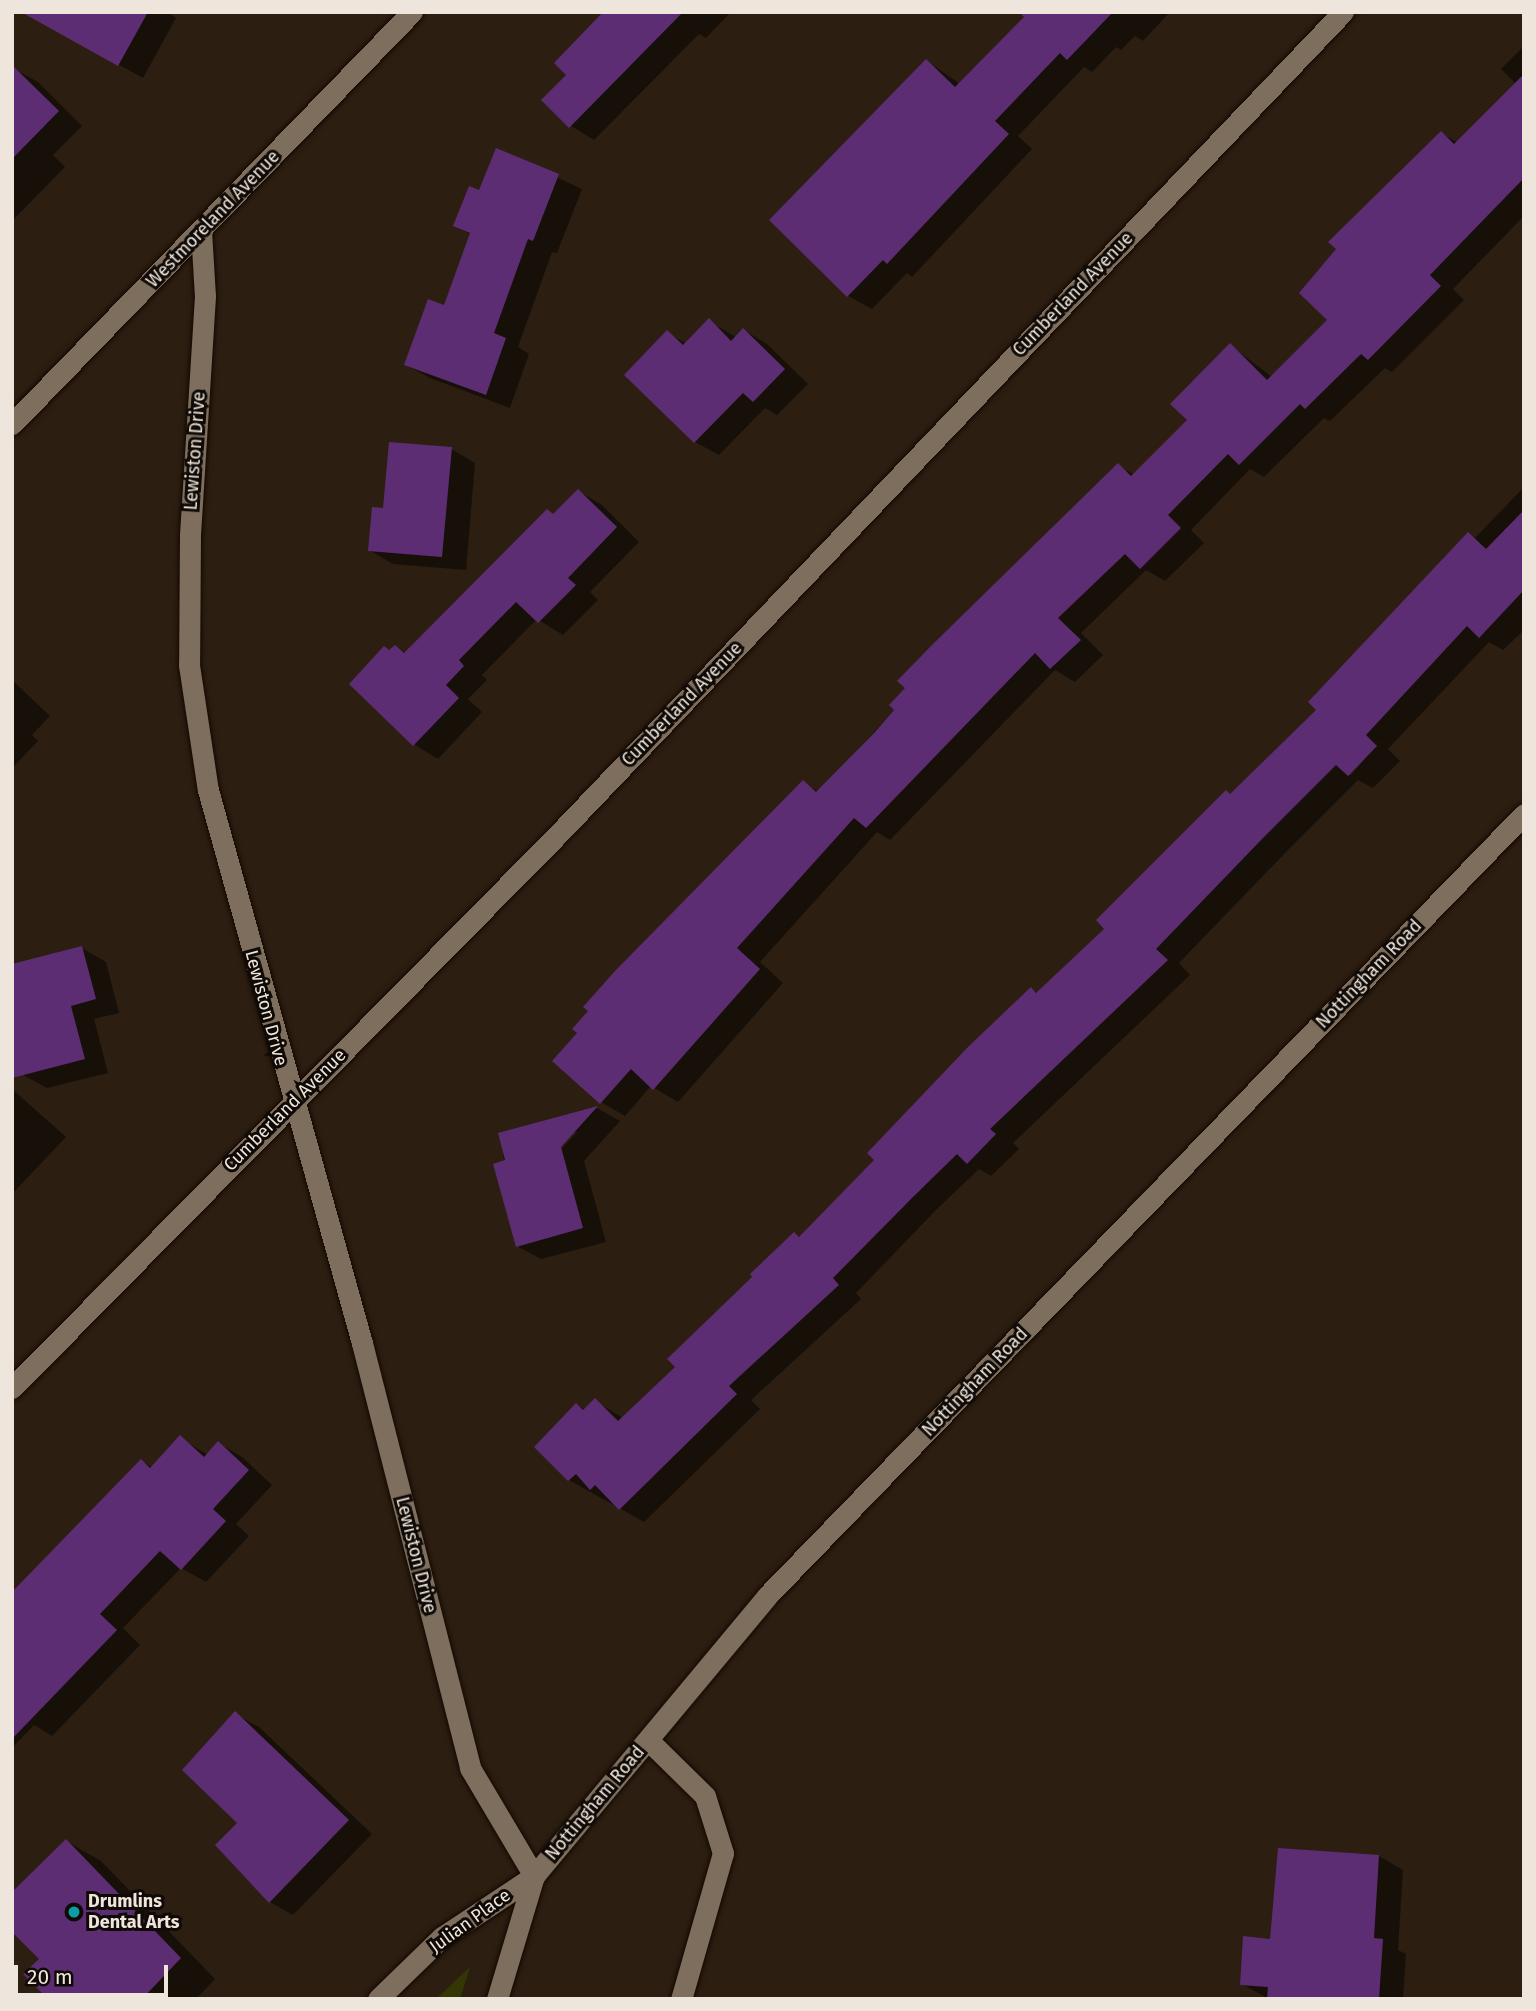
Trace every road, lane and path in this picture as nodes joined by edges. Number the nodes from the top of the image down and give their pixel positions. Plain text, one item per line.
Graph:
1 (412, 12) edge
2 (1343, 12) edge
3 (201, 231) junction
4 (12, 424) edge
5 (1524, 814) edge
6 (292, 1103) junction
7 (12, 1388) edge
8 (648, 1740) junction
9 (534, 1876) junction
10 (378, 1999) edge
11 (497, 1999) edge
12 (681, 1999) edge

1 - 3 street, Westmoreland Avenue
2 - 6 street, Cumberland Avenue
3 - 4 street, Westmoreland Avenue
3 - 6 street, Lewiston Drive
5 - 8 street, Nottingham Road
6 - 7 street, Cumberland Avenue
6 - 9 street, Lewiston Drive
8 - 9 street, Nottingham Road
8 - 12 street
9 - 10 street, Julian Place
9 - 11 street, Nottingham Road

